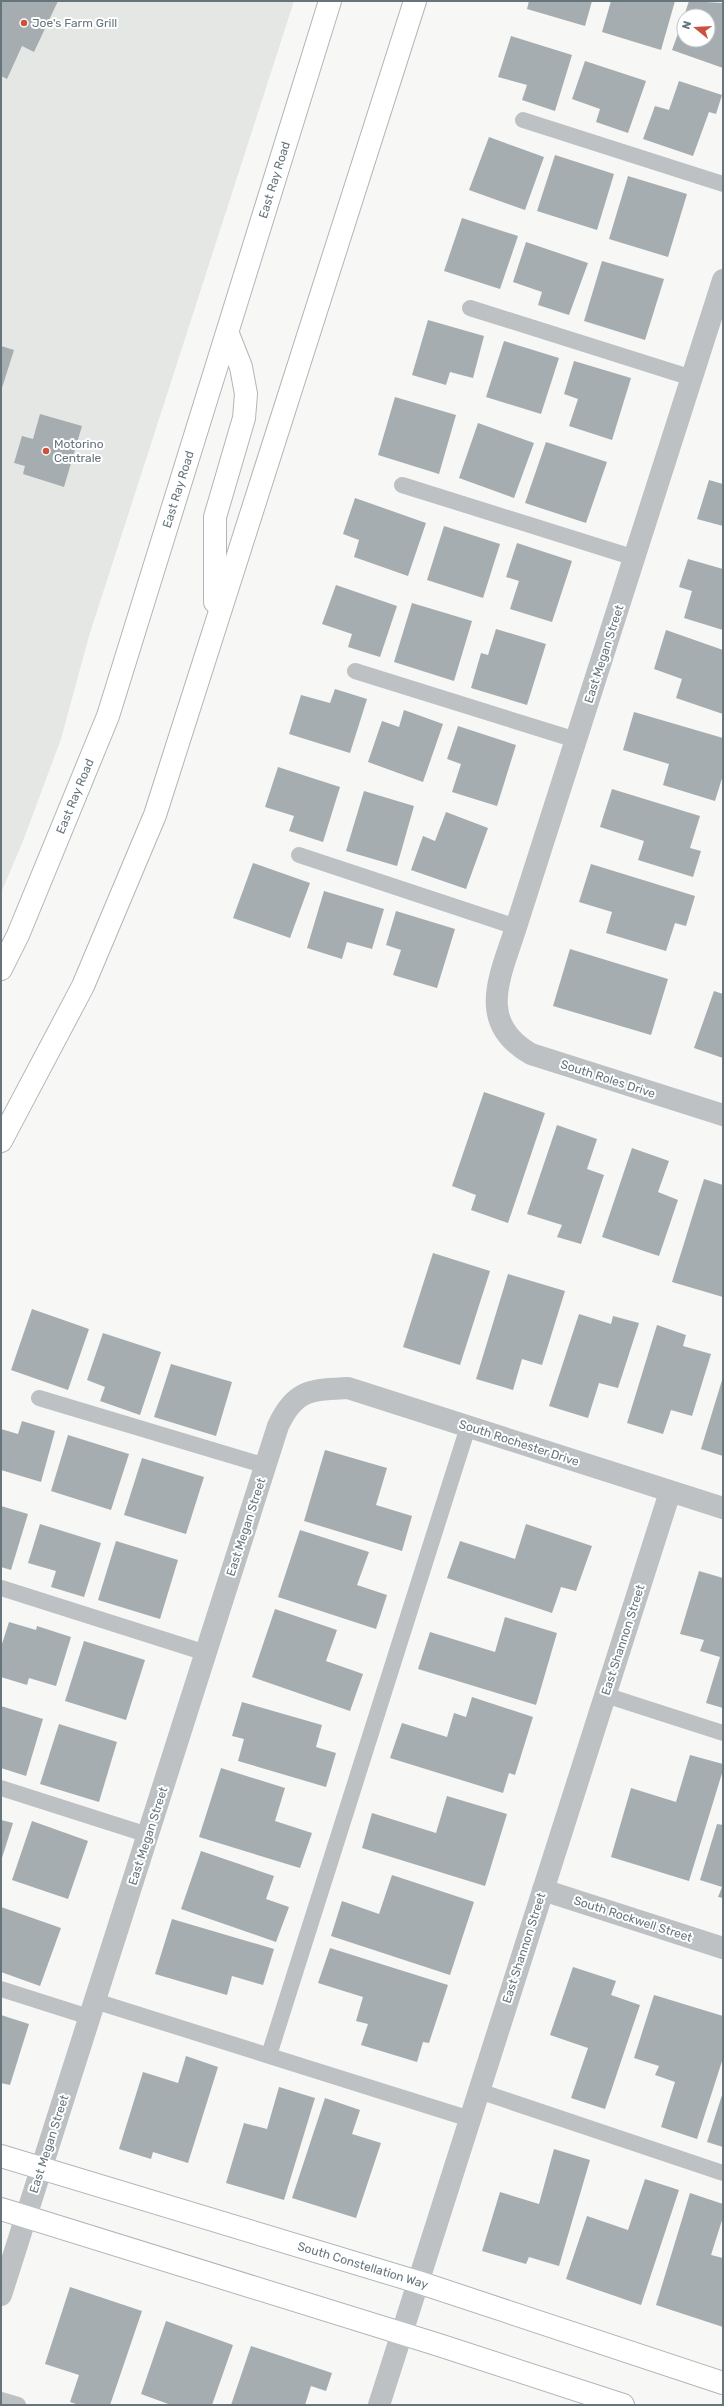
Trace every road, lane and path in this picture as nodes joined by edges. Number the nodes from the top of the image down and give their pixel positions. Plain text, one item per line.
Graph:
1 (330, 1) edge
2 (415, 1) edge
3 (523, 120) dead end
4 (723, 184) edge
5 (723, 280) edge
6 (470, 308) dead end
7 (228, 334) junction
8 (692, 378) junction
9 (402, 485) dead end
10 (634, 558) junction
11 (216, 621) junction
12 (355, 671) dead end
13 (576, 740) junction
14 (299, 854) dead end
15 (516, 927) junction
16 (1, 969) edge
17 (503, 1028) joint
18 (723, 1115) edge
19 (1, 1141) edge
20 (314, 1390) joint
21 (39, 1398) dead end
22 (468, 1427) junction
23 (266, 1466) junction
24 (670, 1492) junction
25 (723, 1508) edge
26 (1, 1588) edge
27 (206, 1653) junction
28 (605, 1695) junction
29 (723, 1733) edge
30 (1, 1788) edge
31 (148, 1835) junction
32 (543, 1890) junction
33 (723, 1948) edge
34 (1, 1989) edge
35 (92, 2009) junction
36 (269, 2055) junction
37 (479, 2091) junction
38 (470, 2119) junction
39 (1, 2156) edge
40 (41, 2168) junction
41 (723, 2173) edge
42 (1, 2209) edge
43 (26, 2216) junction
44 (418, 2282) junction
45 (1, 2295) edge
46 (401, 2334) junction
47 (723, 2383) edge
48 (1, 2400) edge
49 (18, 2405) edge
50 (378, 2405) edge
51 (623, 2405) edge

1 - 7 main road, East Ray Road
2 - 11 main road
3 - 4 lane
5 - 8 street, East Megan Street
6 - 8 lane
7 - 11 main road
7 - 16 main road, East Ray Road
8 - 10 street, East Megan Street
9 - 10 lane
10 - 13 street, East Megan Street
11 - 19 main road
12 - 13 lane
13 - 15 street, East Megan Street
14 - 15 lane
15 - 17 street, East Megan Street
17 - 18 street, South Roles Drive
20 - 22 street, South Rochester Drive
20 - 23 street, East Megan Street
21 - 23 lane
22 - 24 street, South Rochester Drive
22 - 36 lane
23 - 27 street, East Megan Street
24 - 25 street, South Rochester Drive
24 - 28 street, East Shannon Street
26 - 27 lane
27 - 31 street, East Megan Street
28 - 29 lane
28 - 32 street, East Shannon Street
30 - 31 lane
31 - 35 street, East Megan Street
32 - 33 street, South Rockwell Street
32 - 37 street, East Shannon Street
34 - 35 lane
35 - 36 lane
35 - 40 street, East Megan Street
36 - 38 lane
37 - 38 street, East Shannon Street
37 - 41 lane
38 - 44 street, East Shannon Street
39 - 40 main road, South Constellation Way
40 - 43 street, East Megan Street
40 - 44 main road, South Constellation Way
42 - 43 main road
43 - 45 street, East Megan Street
43 - 46 main road
44 - 46 street, East Shannon Street
44 - 47 main road, South Constellation Way
46 - 50 street, East Shannon Street
46 - 51 main road
48 - 49 lane

